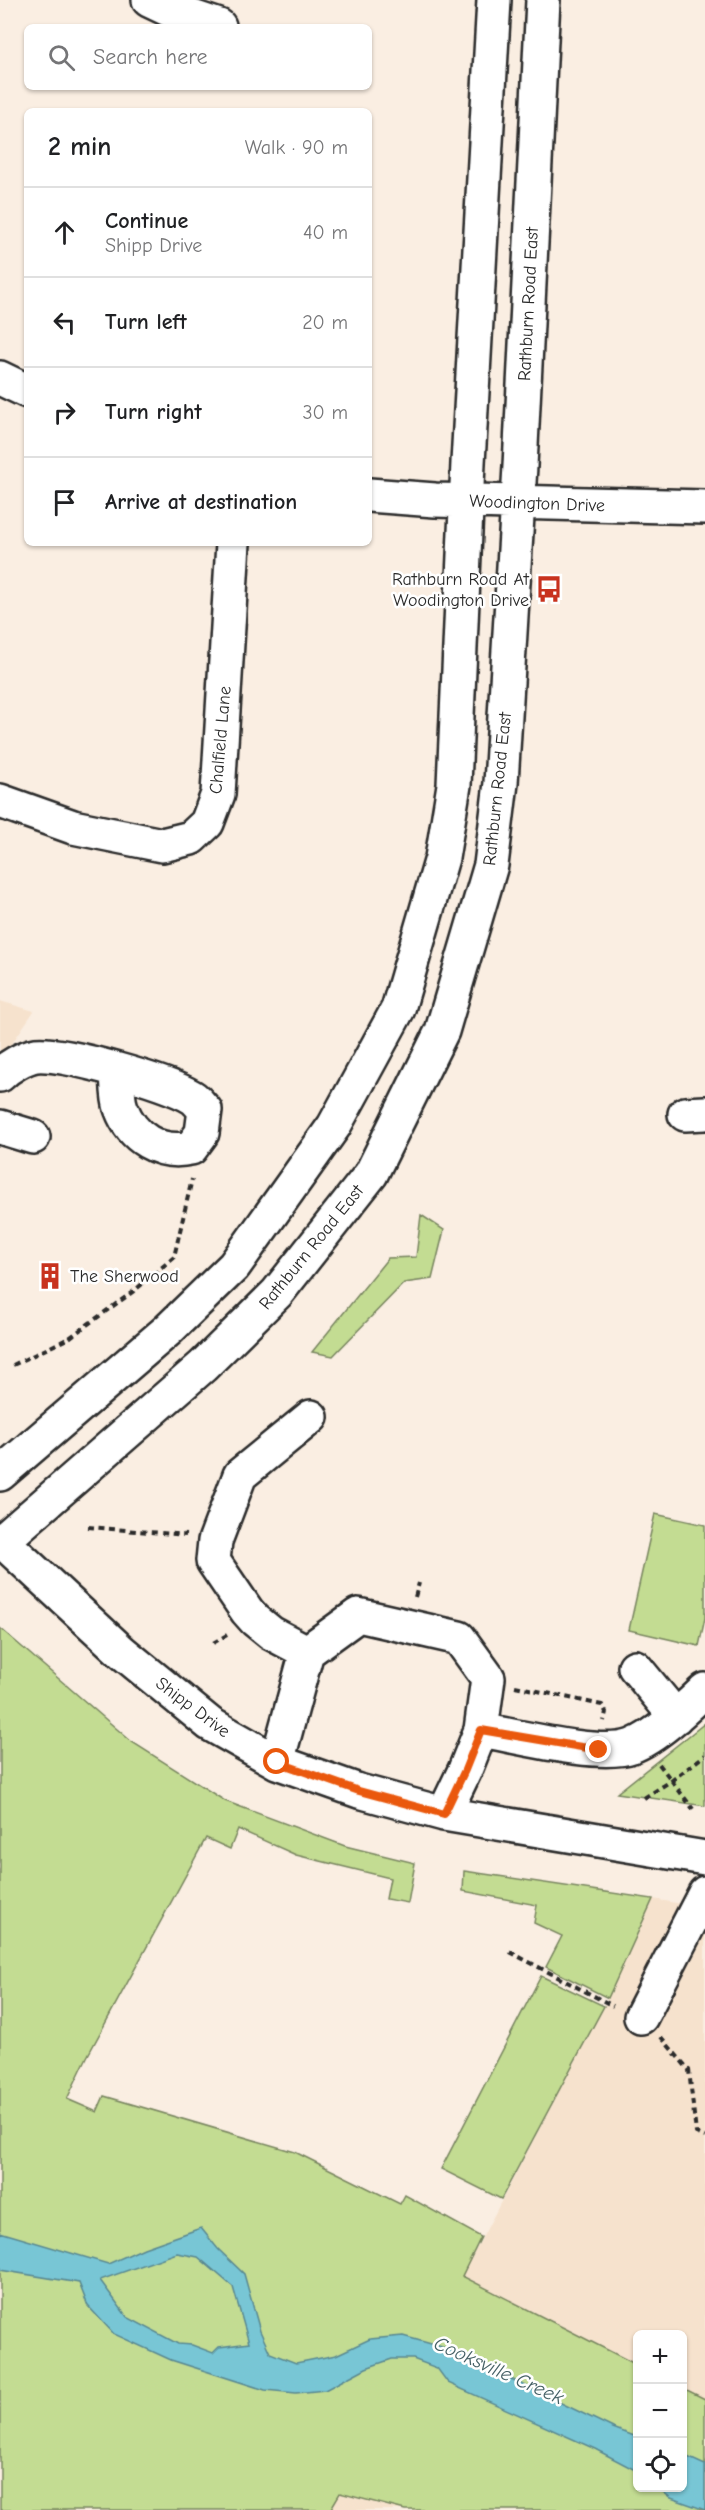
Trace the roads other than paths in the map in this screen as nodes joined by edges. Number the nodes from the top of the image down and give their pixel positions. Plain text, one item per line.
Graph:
1 (149, 0) edge
2 (494, 0) edge
3 (543, 0) edge
4 (213, 24) edge
5 (0, 378) edge
6 (24, 390) edge
7 (372, 495) edge
8 (466, 501) junction
9 (518, 503) junction
10 (705, 507) edge
11 (232, 546) edge
12 (0, 801) edge
13 (117, 1071) dead end
14 (0, 1075) edge
15 (0, 1127) edge
16 (33, 1137) dead end
17 (311, 1417) dead end
18 (0, 1474) edge
19 (1, 1541) edge
20 (307, 1652) junction
21 (635, 1667) dead end
22 (705, 1690) edge
23 (676, 1717) junction
24 (481, 1730) junction
25 (277, 1762) junction
26 (444, 1814) junction
27 (705, 1858) edge
28 (705, 1893) edge
29 (641, 2016) dead end

1 - 4 street
2 - 8 street
3 - 9 street, Rathburn Road East
5 - 6 street
7 - 8 street, Woodington Drive
8 - 9 street, Woodington Drive
8 - 18 street
9 - 10 street, Woodington Drive
9 - 19 street, Rathburn Road East
11 - 12 street, Chalfield Lane
13 - 14 street
15 - 16 street
17 - 20 street
19 - 25 street, Shipp Drive
20 - 24 street
20 - 25 street
21 - 23 street
22 - 23 street
23 - 24 street
24 - 26 street
25 - 26 street, Shipp Drive
26 - 27 street, Shipp Drive
28 - 29 street

